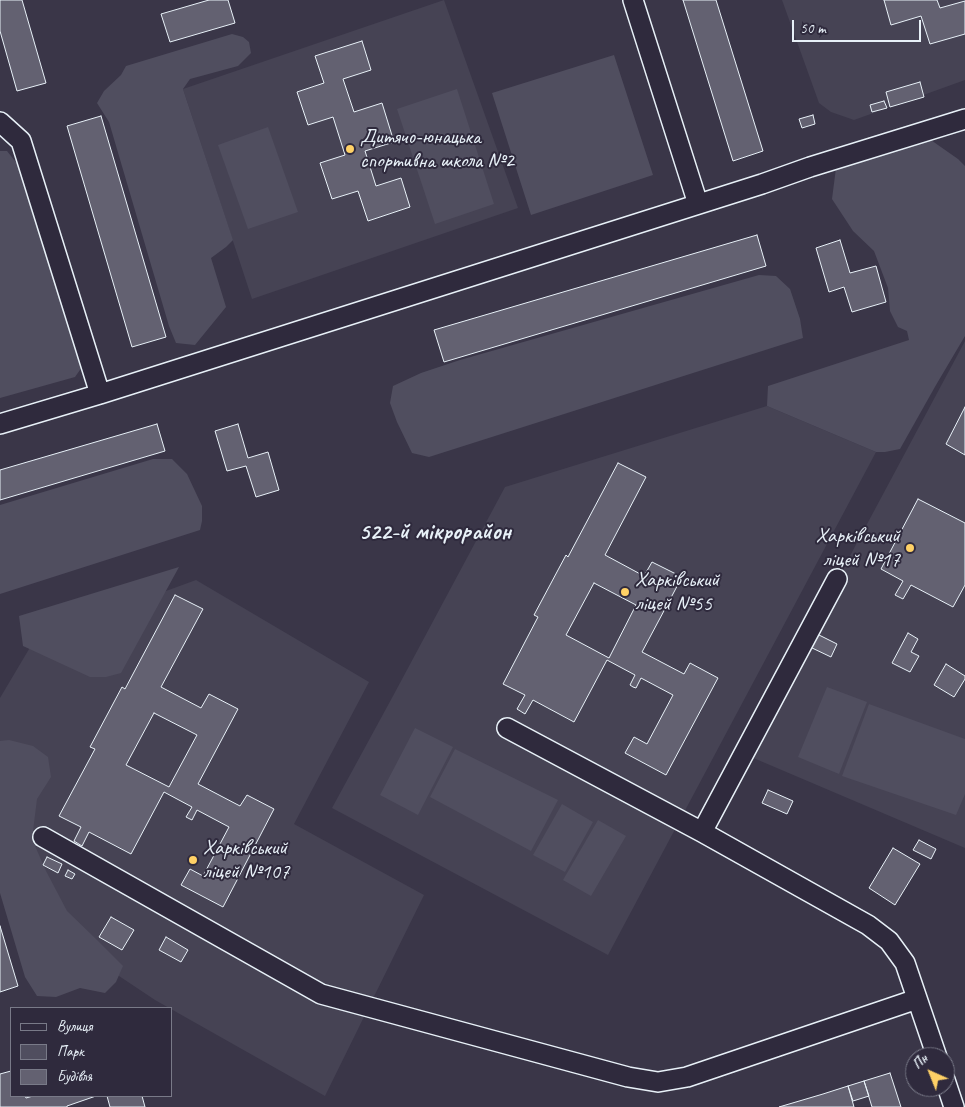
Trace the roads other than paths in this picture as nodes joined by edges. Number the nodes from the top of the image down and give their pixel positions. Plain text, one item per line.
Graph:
1 (633, 0) edge
2 (965, 119) edge
3 (0, 122) edge
4 (698, 204) junction
5 (100, 394) junction
6 (0, 424) edge
7 (837, 579) dead end
8 (507, 728) dead end
9 (702, 832) junction
10 (43, 837) dead end
11 (917, 999) junction
12 (934, 1047) edge

1 - 4 lane
2 - 4 lane
3 - 5 lane
4 - 5 lane
5 - 6 lane
7 - 9 lane
8 - 9 lane
9 - 11 lane
10 - 11 lane
11 - 12 lane

